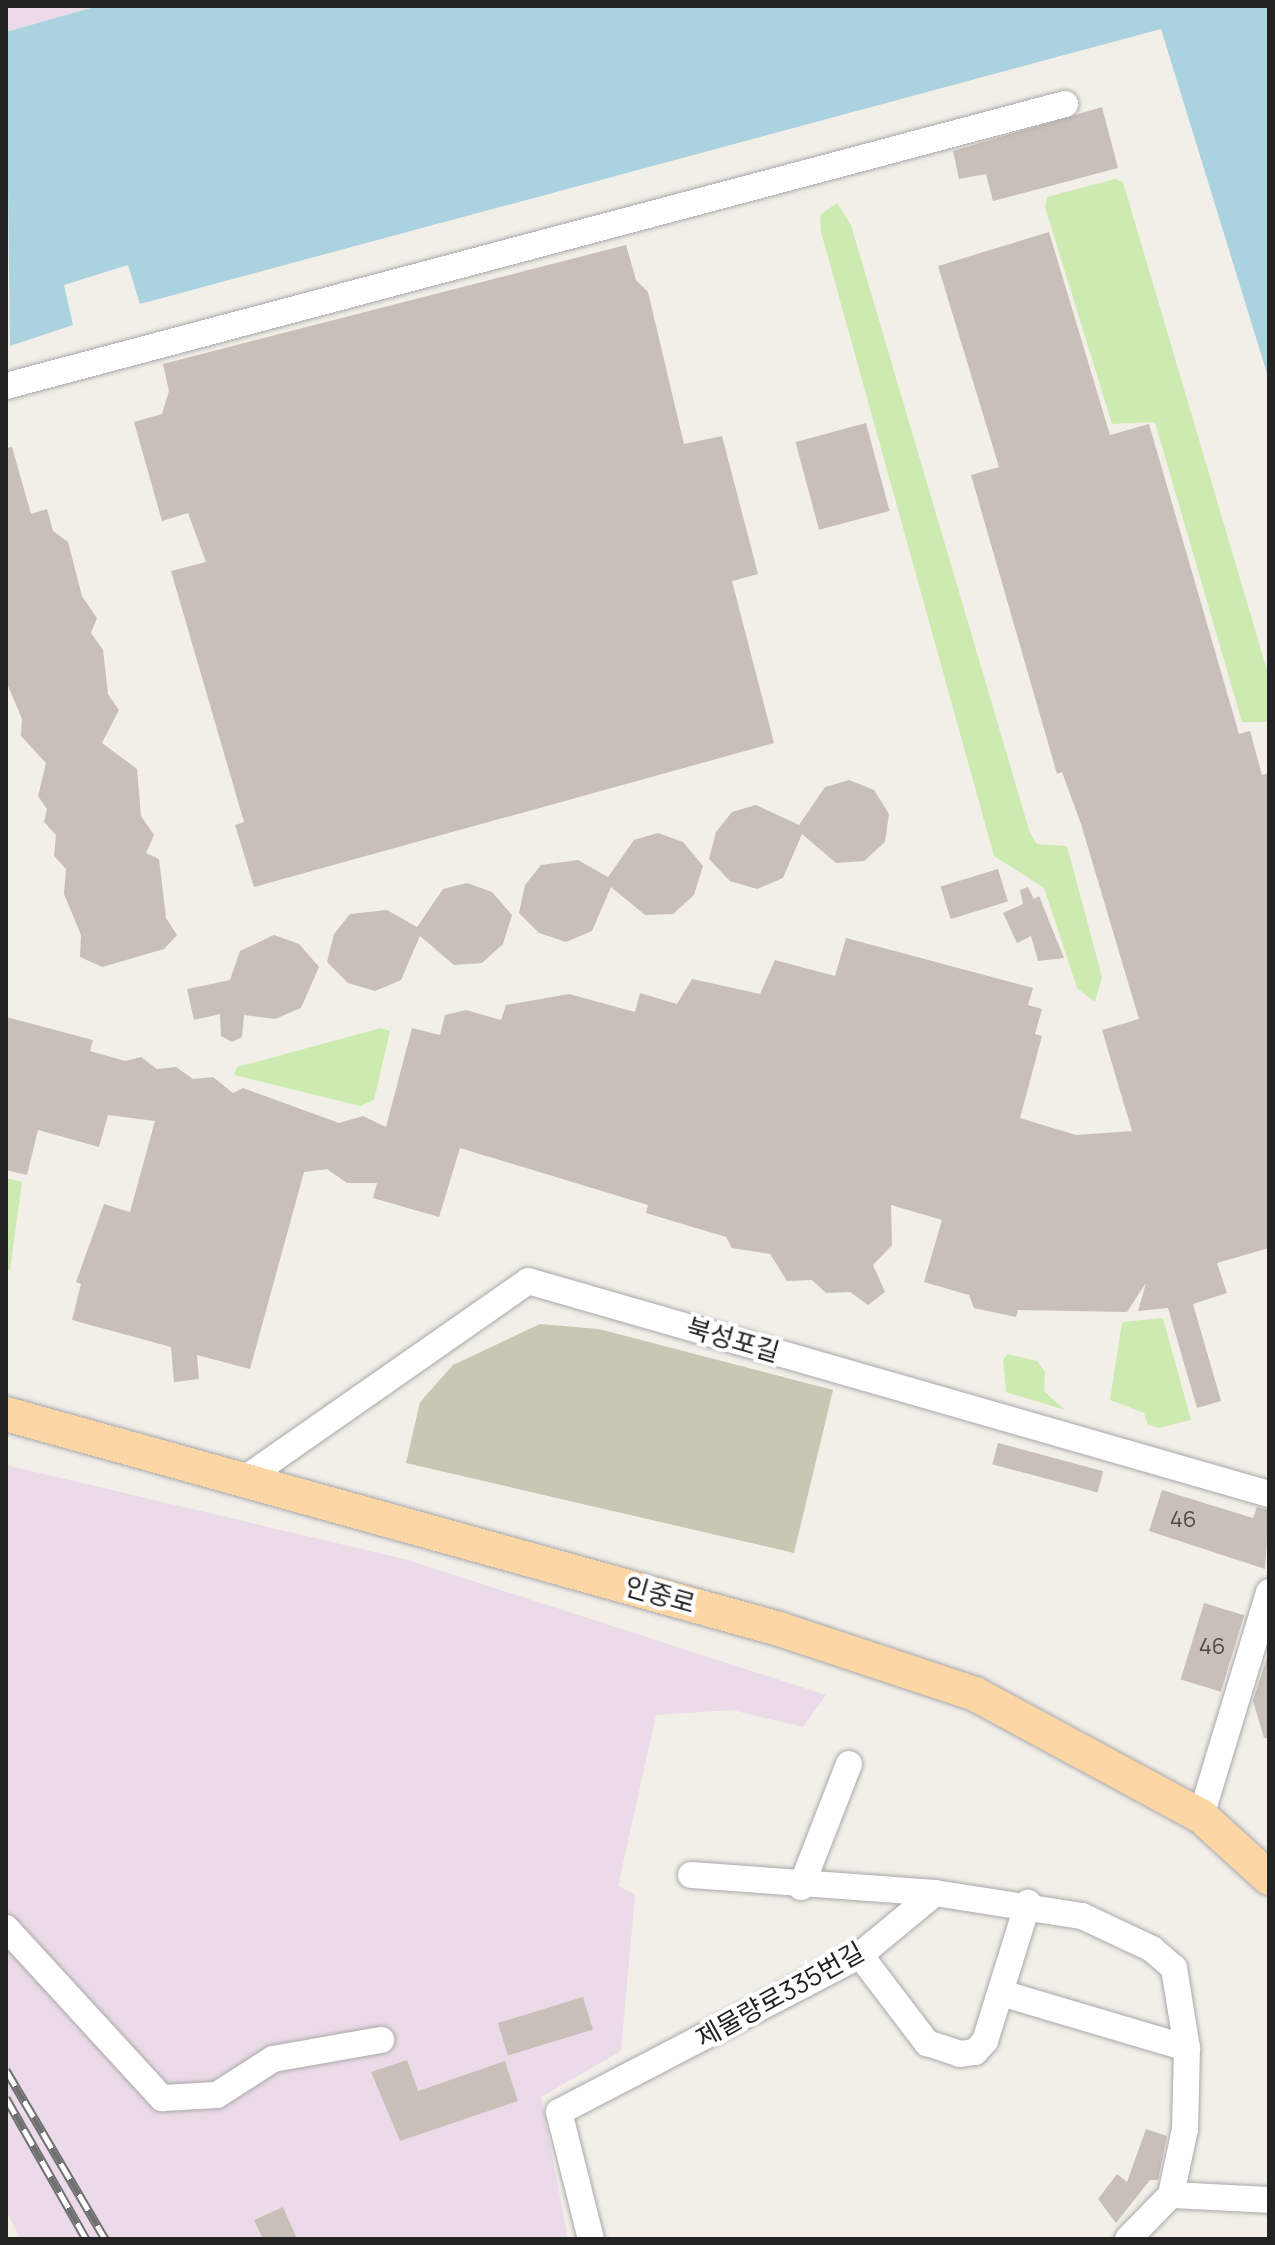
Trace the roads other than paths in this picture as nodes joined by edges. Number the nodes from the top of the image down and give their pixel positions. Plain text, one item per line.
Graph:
1 (1065, 104) dead end
2 (6, 386) edge
3 (6, 1414) edge
4 (246, 1478) junction
5 (1269, 1494) edge
6 (1269, 1592) edge
7 (849, 1764) dead end
8 (1201, 1816) junction
9 (691, 1875) dead end
10 (1269, 1878) edge
11 (801, 1887) junction
12 (935, 1893) junction
13 (1028, 1903) junction
14 (6, 1928) edge
15 (860, 1955) junction
16 (1001, 1993) junction
17 (381, 2040) dead end
18 (1187, 2048) junction
19 (1171, 2195) junction
20 (1269, 2200) edge
21 (591, 2239) edge
22 (1128, 2239) edge

1 - 2 street
3 - 4 main road, 인중로
4 - 5 street, 북성포길
4 - 8 main road, 인중로
6 - 8 street
7 - 11 street
8 - 10 main road, 인중로
9 - 11 street
11 - 12 street
12 - 13 street
12 - 15 street, 제물량로335번길
13 - 16 street
13 - 18 street
14 - 17 street
15 - 16 street
15 - 21 street, 제물량로335번길
16 - 18 street
18 - 19 street
19 - 20 street
19 - 22 street

